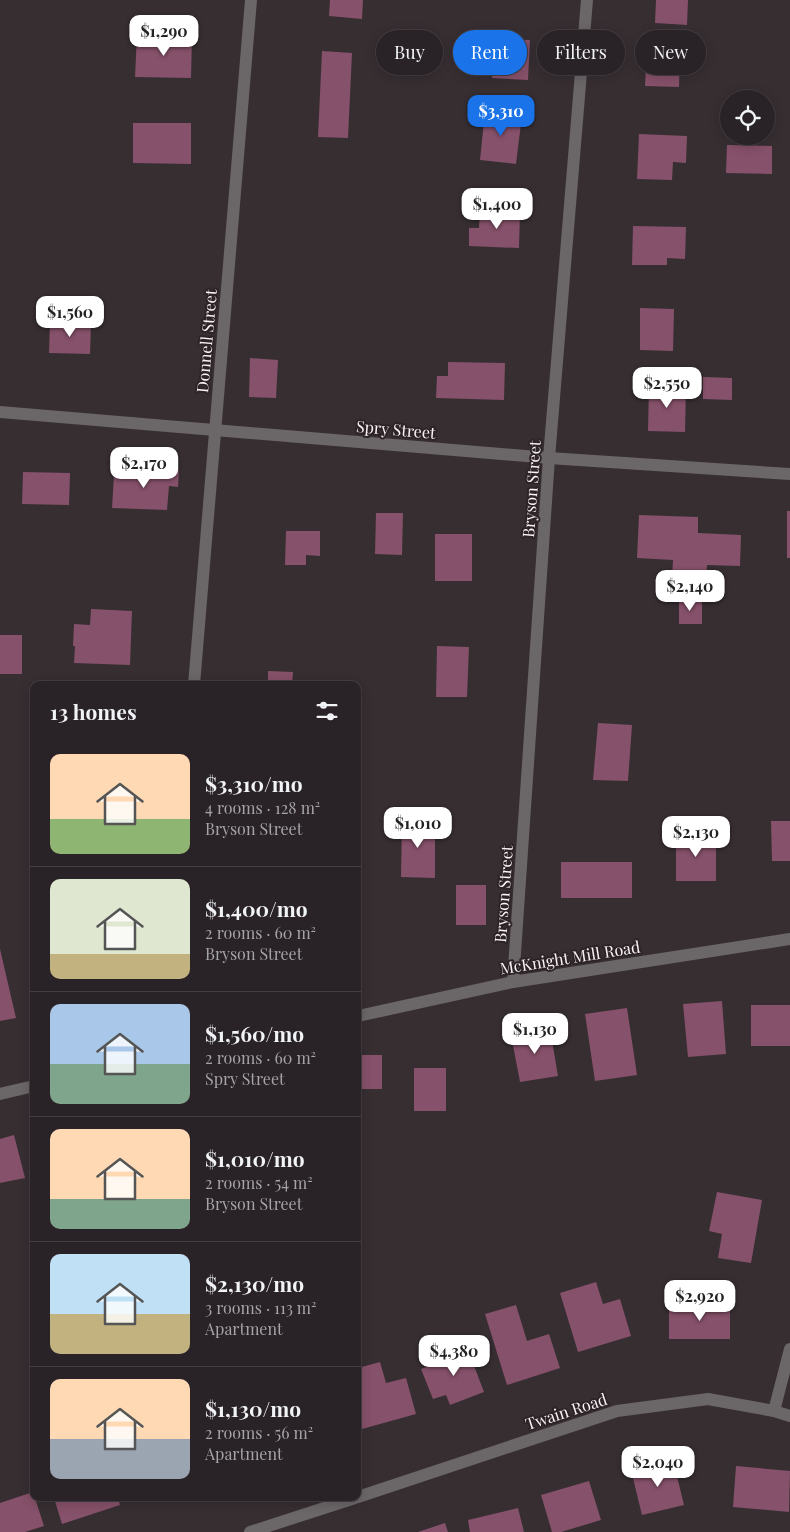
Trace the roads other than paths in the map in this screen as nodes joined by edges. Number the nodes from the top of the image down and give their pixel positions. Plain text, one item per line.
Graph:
1 (251, 0) edge
2 (587, 0) edge
3 (0, 412) edge
4 (215, 431) junction
5 (549, 458) junction
6 (790, 474) edge
7 (194, 681) edge
8 (790, 939) edge
9 (513, 982) junction
10 (361, 1015) edge
11 (30, 1087) edge
12 (0, 1094) edge
13 (790, 1349) edge
14 (774, 1411) junction
15 (790, 1416) edge
16 (361, 1495) edge
17 (344, 1501) edge
18 (250, 1532) edge

1 - 4 street, Donnell Street
2 - 5 street, Bryson Street
3 - 4 street, Spry Street
4 - 5 street, Spry Street
4 - 7 street, Donnell Street
5 - 6 street, Spry Street
5 - 9 street, Bryson Street
8 - 9 street, McKnight Mill Road
9 - 10 street, McKnight Mill Road
11 - 12 street
13 - 14 street
14 - 15 street, Twain Road
14 - 16 street, Twain Road
17 - 18 street, Twain Road

